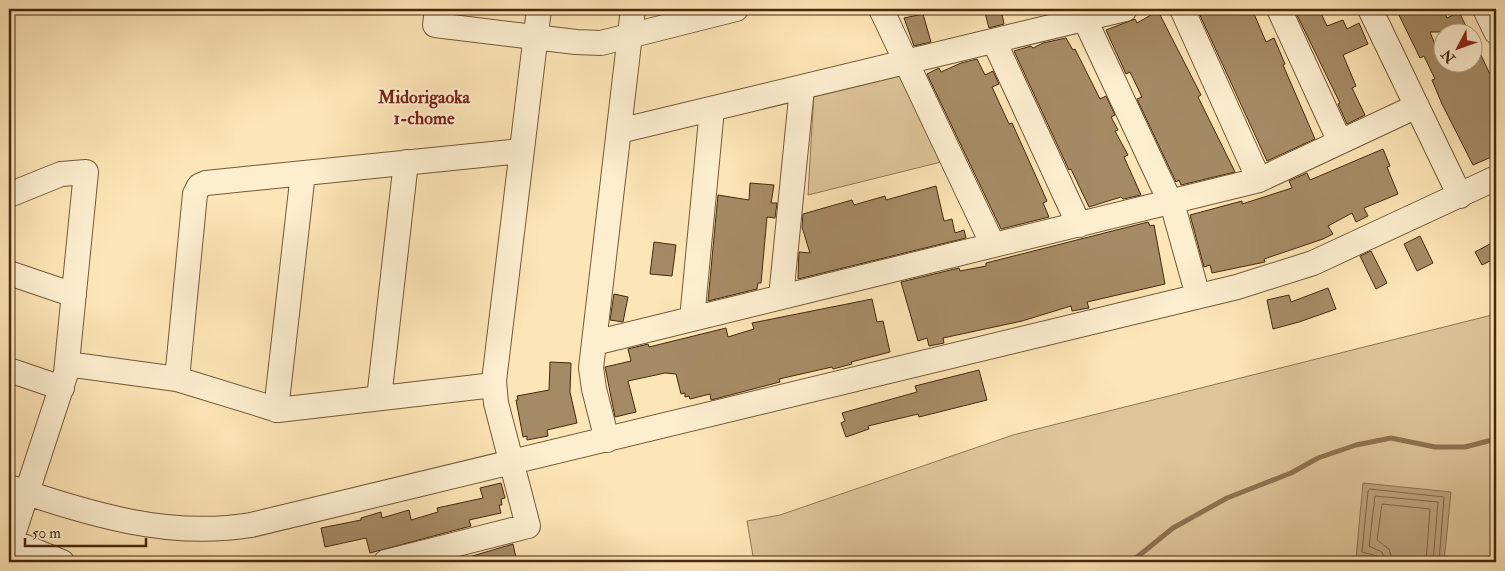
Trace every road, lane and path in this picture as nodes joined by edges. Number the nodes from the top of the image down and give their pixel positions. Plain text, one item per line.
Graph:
1 (438, 9) edge
2 (539, 9) edge
3 (633, 9) edge
4 (736, 9) edge
5 (881, 9) edge
6 (1125, 9) edge
7 (1182, 9) edge
8 (1279, 9) edge
9 (1370, 9) edge
10 (1485, 9) edge
11 (1082, 14) edge
12 (1496, 32) edge
13 (630, 35) junction
14 (535, 36) junction
15 (994, 41) junction
16 (906, 62) junction
17 (802, 88) junction
18 (1417, 106) junction
19 (712, 109) junction
20 (619, 131) junction
21 (1340, 142) junction
22 (521, 150) junction
23 (406, 162) junction
24 (303, 172) junction
25 (1496, 178) edge
26 (1259, 180) junction
27 (9, 195) edge
28 (1460, 196) junction
29 (1171, 202) junction
30 (1079, 225) junction
31 (993, 246) junction
32 (9, 273) edge
33 (74, 295) junction
34 (1198, 296) junction
35 (781, 297) junction
36 (692, 319) junction
37 (594, 343) junction
38 (67, 364) junction
39 (9, 370) edge
40 (177, 380) junction
41 (494, 384) junction
42 (62, 388) junction
43 (379, 398) junction
44 (276, 410) junction
45 (607, 440) junction
46 (512, 463) junction
47 (18, 490) edge
48 (441, 556) edge
49 (62, 562) edge
50 (386, 562) edge

1 - 14 street
2 - 14 street
3 - 13 street
4 - 13 street
5 - 16 street
6 - 11 street
7 - 26 street
8 - 21 street
9 - 18 street
10 - 12 street
11 - 15 street
11 - 29 street
13 - 14 street
13 - 20 street
14 - 22 street
15 - 16 street
15 - 30 street
16 - 17 street
16 - 31 street
17 - 19 street
17 - 35 street
18 - 21 street
18 - 28 street
19 - 20 street
19 - 36 street
20 - 37 street
21 - 26 street
22 - 23 street
22 - 41 street
23 - 24 street
23 - 43 street
24 - 40 street
24 - 44 street
25 - 28 street
26 - 29 street
27 - 33 street
28 - 34 street
29 - 30 street
29 - 34 street
30 - 31 street
31 - 35 street
32 - 33 street
33 - 38 street
34 - 45 street
35 - 36 street
36 - 37 street
37 - 45 street
38 - 40 street
38 - 42 street
39 - 42 street
40 - 44 street
41 - 43 street
41 - 46 street
42 - 47 street
43 - 44 street
45 - 46 street
46 - 47 street
46 - 48 street
47 - 49 street
48 - 50 street

